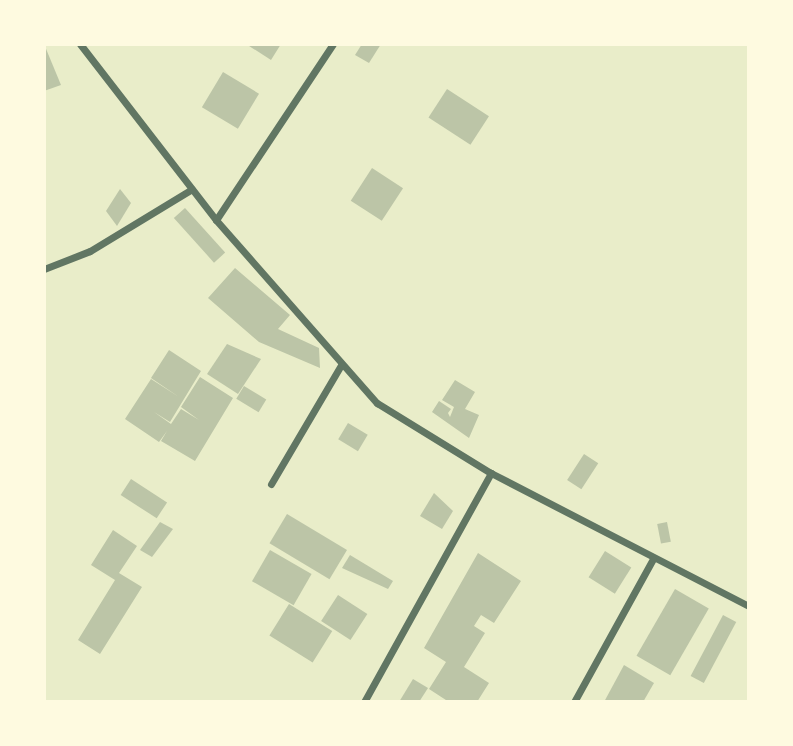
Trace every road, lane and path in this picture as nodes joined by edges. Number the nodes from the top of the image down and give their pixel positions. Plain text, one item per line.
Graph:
1 (80, 44) edge
2 (333, 44) edge
3 (192, 190) junction
4 (216, 219) junction
5 (44, 269) edge
6 (341, 365) junction
7 (491, 473) junction
8 (271, 484) dead end
9 (653, 559) junction
10 (749, 606) edge
11 (364, 702) edge
12 (573, 702) edge

1 - 3 street
2 - 4 street
3 - 4 street
3 - 5 street
4 - 6 street
6 - 7 street
6 - 8 street
7 - 9 street
7 - 11 street
9 - 10 street
9 - 12 street

